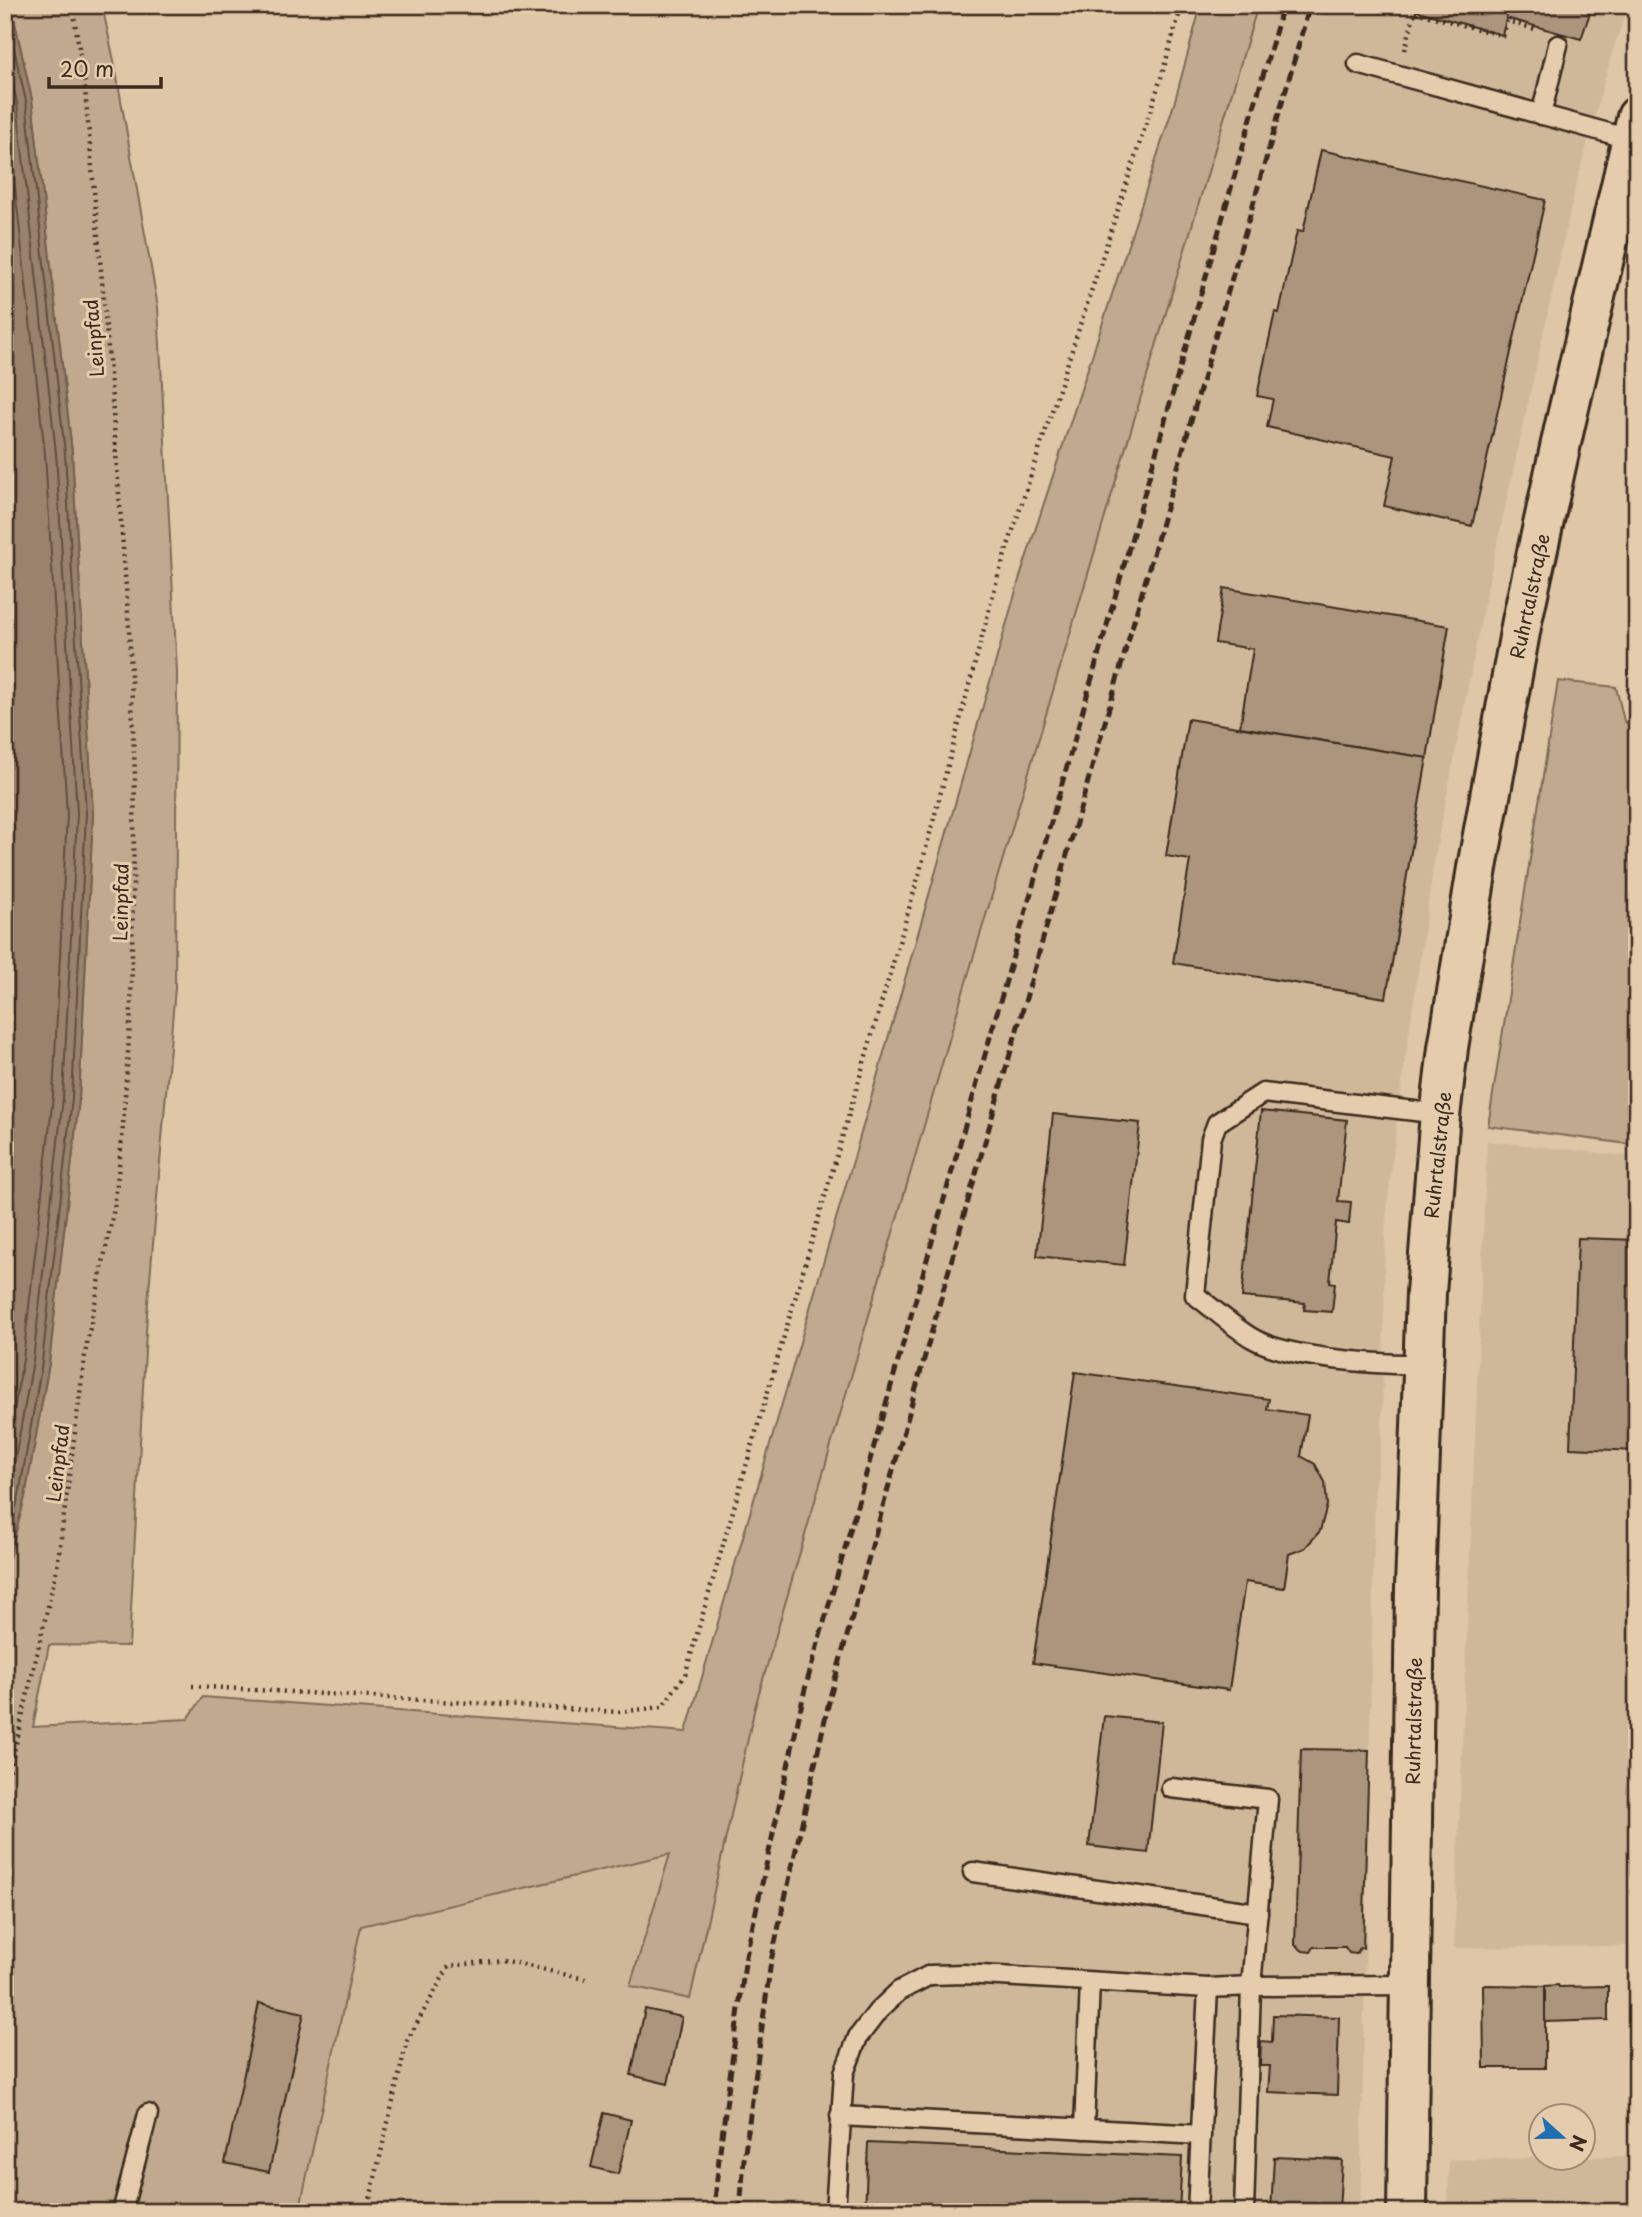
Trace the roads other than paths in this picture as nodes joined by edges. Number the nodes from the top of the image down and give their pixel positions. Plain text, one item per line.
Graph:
1 (1552, 39) road end
2 (1358, 64) dead end
3 (1541, 115) junction
4 (1634, 128) edge
5 (1440, 1114) junction
6 (1424, 1364) junction
7 (1171, 1788) dead end
8 (973, 1872) dead end
9 (1258, 1913) junction
10 (1090, 1982) junction
11 (1409, 1985) junction
12 (1251, 1986) junction
13 (1208, 1988) junction
14 (148, 2114) dead end
15 (840, 2116) junction
16 (1084, 2129) junction
17 (1201, 2135) junction
18 (122, 2212) edge
19 (835, 2212) edge
20 (1197, 2212) edge
21 (1244, 2212) edge
22 (1407, 2212) edge

1 - 3 lane
2 - 3 lane
3 - 4 lane
4 - 5 main road, Ruhrtalstraße
5 - 6 main road, Ruhrtalstraße
5 - 6 lane
6 - 11 main road, Ruhrtalstraße
7 - 9 lane
8 - 9 lane
9 - 12 lane
10 - 13 lane
10 - 15 lane
10 - 16 lane
11 - 12 lane
11 - 22 main road, Ruhrtalstraße
12 - 13 lane
12 - 21 lane
13 - 17 lane
14 - 18 lane
15 - 16 lane
15 - 19 lane
16 - 17 lane
17 - 20 lane

